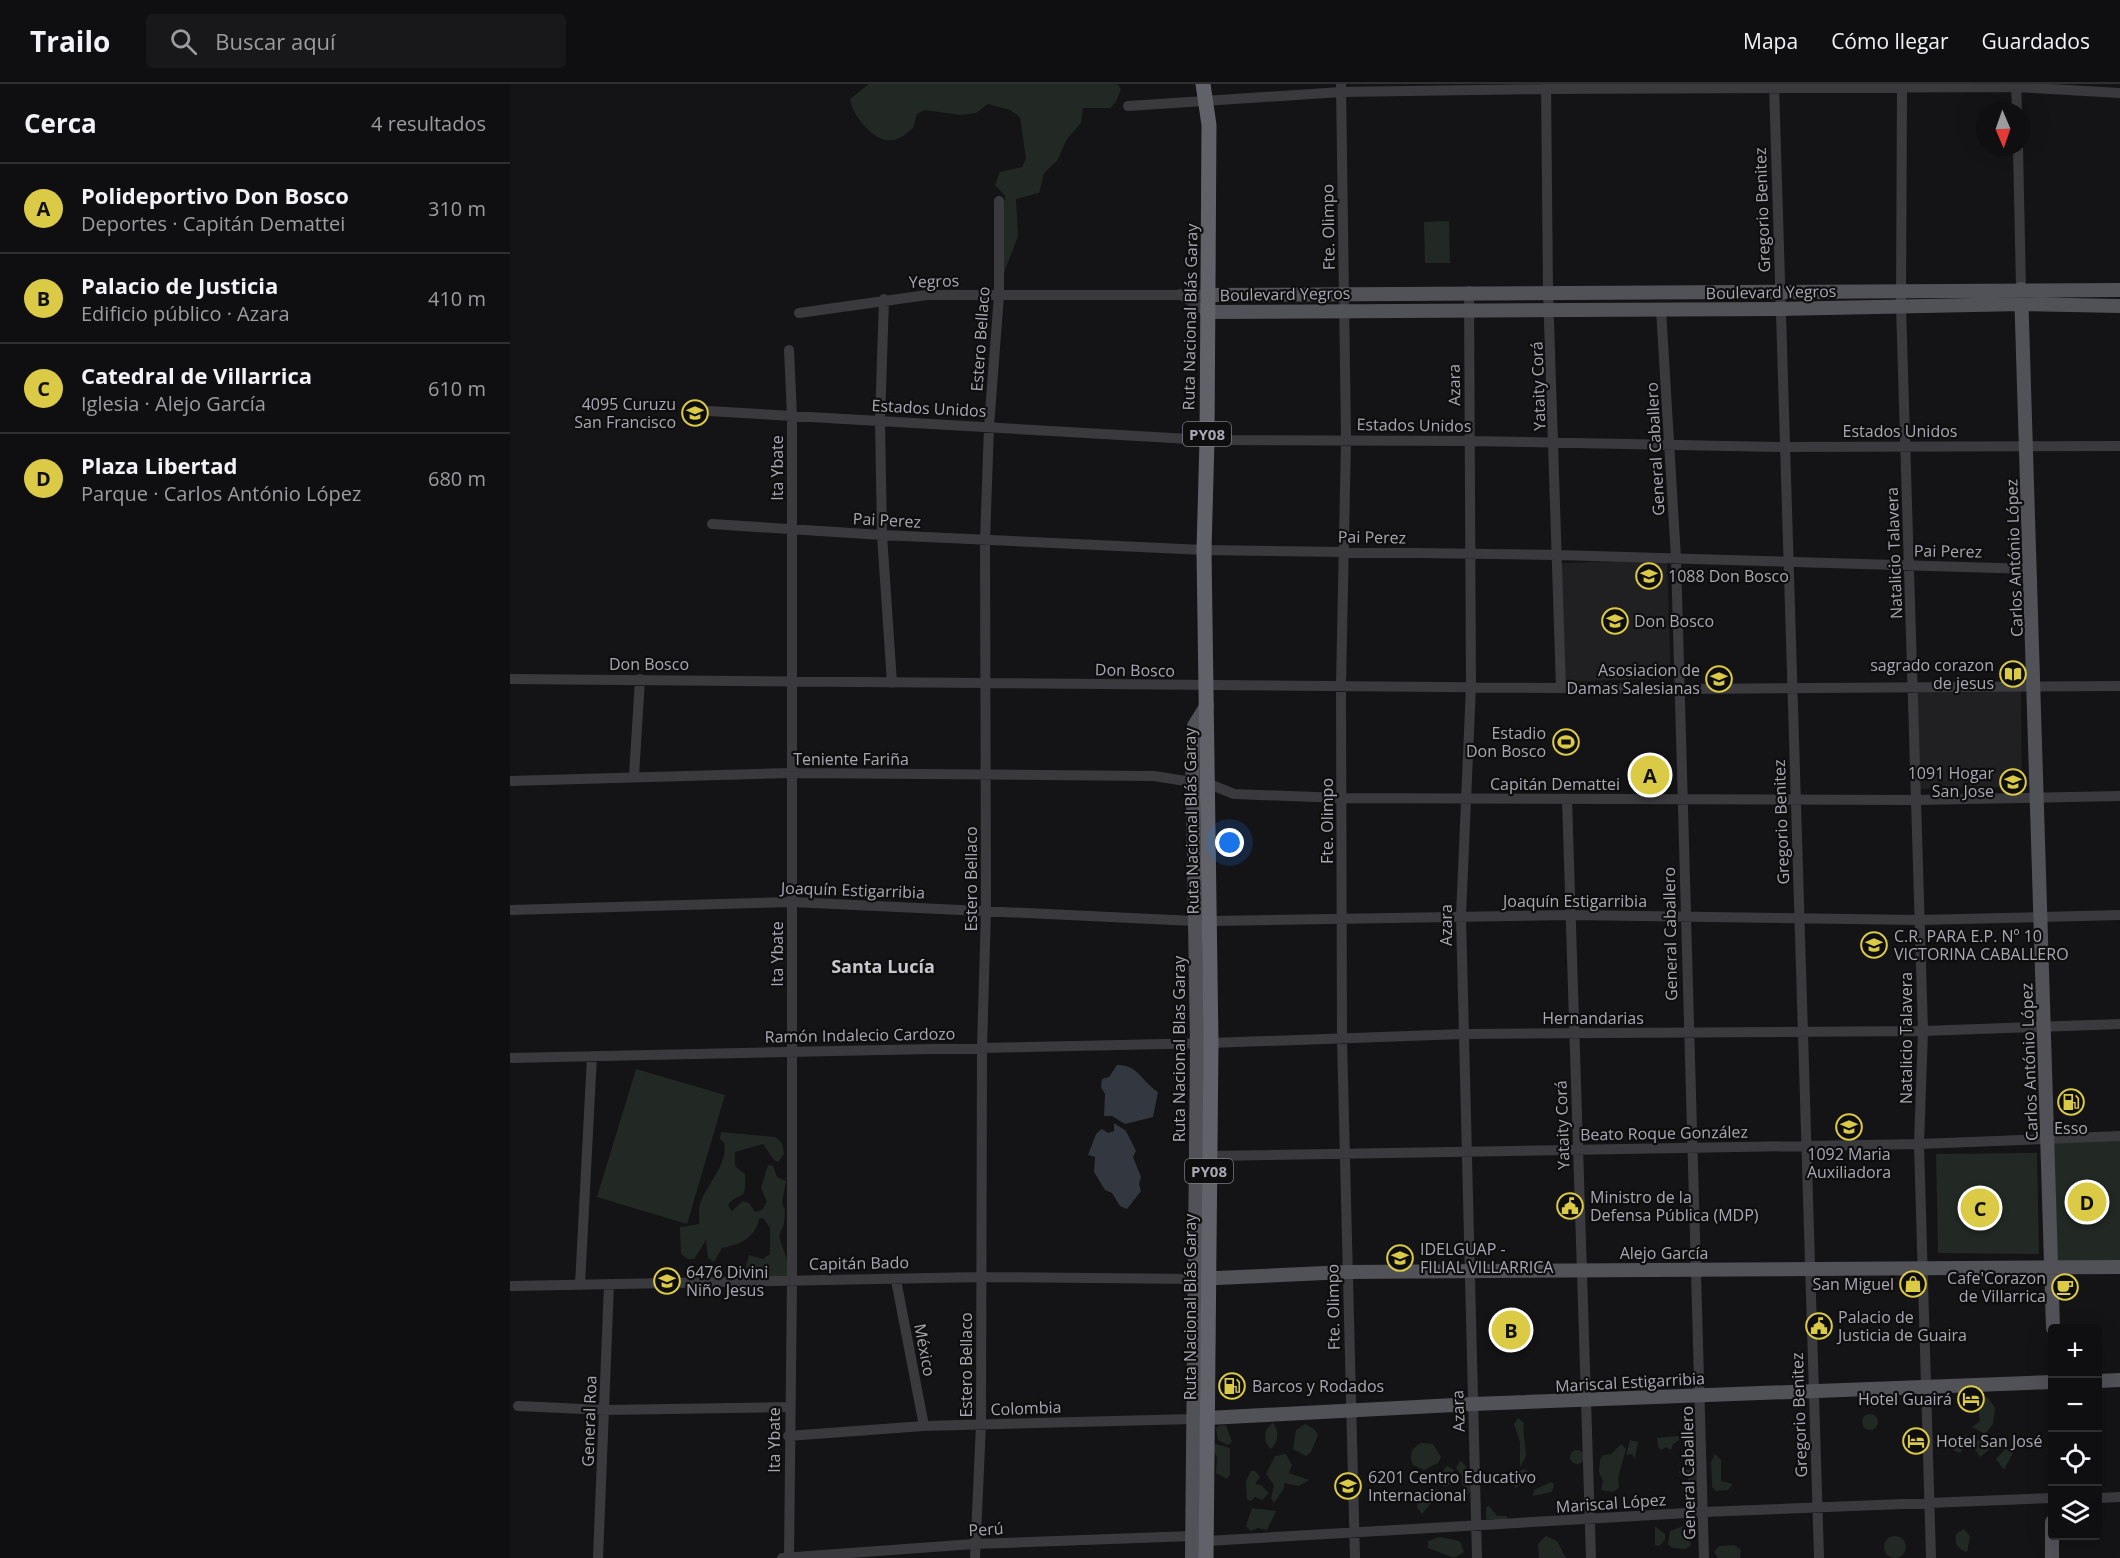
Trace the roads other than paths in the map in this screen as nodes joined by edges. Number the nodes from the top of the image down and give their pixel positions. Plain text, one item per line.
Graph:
1 (1203, 84) edge
2 (1774, 85) edge
3 (1546, 86) edge
4 (2016, 86) edge
5 (1902, 87) junction
6 (1341, 88) edge
7 (2120, 93) edge
8 (1207, 100) junction
9 (2017, 102) edge
10 (1128, 106) dead end
11 (2018, 156) edge
12 (999, 201) dead end
13 (2021, 289) junction
14 (1779, 290) junction
15 (1900, 290) junction
16 (2120, 290) edge
17 (1469, 291) junction
18 (1548, 291) junction
19 (1344, 292) junction
20 (1180, 294) junction
21 (1209, 294) junction
22 (999, 296) junction
23 (884, 299) junction
24 (2022, 304) junction
25 (1900, 306) junction
26 (2120, 306) edge
27 (1551, 309) junction
28 (1661, 309) junction
29 (1779, 309) junction
30 (1343, 310) junction
31 (1468, 310) junction
32 (1207, 312) junction
33 (799, 313) dead end
34 (789, 350) dead end
35 (708, 411) dead end
36 (792, 416) junction
37 (880, 420) junction
38 (989, 426) junction
39 (1346, 439) junction
40 (1207, 440) junction
41 (1470, 441) junction
42 (1554, 442) junction
43 (1670, 444) junction
44 (1905, 446) junction
45 (2120, 446) edge
46 (1783, 447) junction
47 (2028, 447) junction
48 (712, 524) dead end
49 (792, 530) junction
50 (882, 535) junction
51 (985, 541) junction
52 (1204, 550) junction
53 (1344, 552) junction
54 (1470, 554) junction
55 (1558, 555) junction
56 (1676, 558) junction
57 (1787, 561) junction
58 (1909, 566) junction
59 (2031, 568) junction
60 (510, 679) edge
61 (640, 679) junction
62 (792, 679) junction
63 (892, 683) junction
64 (984, 683) junction
65 (1207, 686) junction
66 (1341, 686) junction
67 (1471, 686) junction
68 (2120, 686) edge
69 (2035, 687) junction
70 (1561, 688) junction
71 (1791, 688) junction
72 (1913, 688) junction
73 (1679, 689) junction
74 (1207, 705) junction
75 (792, 773) junction
76 (986, 775) junction
77 (634, 776) junction
78 (510, 781) edge
79 (1192, 782) junction
80 (1209, 784) junction
81 (2120, 796) edge
82 (2038, 797) junction
83 (1342, 798) junction
84 (1466, 799) junction
85 (1567, 799) junction
86 (1682, 799) junction
87 (1795, 800) junction
88 (1916, 800) junction
89 (792, 902) junction
90 (510, 910) edge
91 (986, 910) junction
92 (1571, 915) junction
93 (2120, 915) edge
94 (1461, 916) junction
95 (1685, 916) junction
96 (1799, 917) junction
97 (2041, 917) junction
98 (1341, 920) junction
99 (1920, 920) junction
100 (1194, 921) junction
101 (1210, 921) junction
102 (2120, 1024) edge
103 (2044, 1027) junction
104 (1923, 1031) junction
105 (1803, 1032) junction
106 (1688, 1033) junction
107 (1463, 1034) junction
108 (1574, 1034) junction
109 (1342, 1039) junction
110 (1204, 1044) junction
111 (982, 1048) junction
112 (792, 1052) junction
113 (592, 1056) junction
114 (510, 1058) edge
115 (2120, 1136) edge
116 (2048, 1139) junction
117 (1920, 1144) junction
118 (1806, 1146) junction
119 (1693, 1148) junction
120 (1577, 1150) junction
121 (1466, 1153) junction
122 (1344, 1155) junction
123 (1209, 1156) junction
124 (1923, 1267) junction
125 (2052, 1267) junction
126 (2120, 1267) edge
127 (1809, 1268) junction
128 (1697, 1269) junction
129 (1582, 1270) junction
130 (1469, 1271) junction
131 (1347, 1272) junction
132 (982, 1277) junction
133 (1201, 1279) junction
134 (896, 1280) junction
135 (792, 1281) junction
136 (609, 1284) junction
137 (580, 1285) junction
138 (510, 1286) edge
139 (2053, 1324) edge
140 (2120, 1380) edge
141 (2102, 1381) edge
142 (2048, 1382) edge
143 (1927, 1387) junction
144 (1814, 1391) junction
145 (1701, 1395) junction
146 (1587, 1402) junction
147 (1473, 1404) junction
148 (518, 1406) dead end
149 (789, 1407) junction
150 (605, 1410) junction
151 (1350, 1411) junction
152 (1201, 1418) junction
153 (981, 1424) junction
154 (924, 1426) junction
155 (788, 1436) junction
156 (2120, 1497) edge
157 (2048, 1498) edge
158 (2102, 1498) edge
159 (1930, 1501) junction
160 (1818, 1508) junction
161 (1704, 1512) junction
162 (1591, 1520) junction
163 (1477, 1526) junction
164 (1354, 1531) junction
165 (1200, 1538) junction
166 (2052, 1540) edge
167 (974, 1545) junction
168 (598, 1558) edge
169 (782, 1558) edge
170 (789, 1558) edge
171 (975, 1558) edge
172 (1192, 1558) edge
173 (1206, 1558) edge
174 (1354, 1558) edge
175 (1477, 1558) edge
176 (1591, 1558) edge
177 (1704, 1558) edge
178 (1819, 1558) edge
179 (1931, 1558) edge
180 (2052, 1558) edge

1 - 8 highway, Ruta Nacional Blás Garay / PY08
2 - 3 street
2 - 5 street
2 - 14 street, Gregorio Benitez
3 - 6 street
3 - 18 street, Yataity Corá
4 - 5 street
4 - 7 street
4 - 9 street
5 - 15 street, Natalicio Talavera
6 - 8 street
6 - 19 street, Fte. Olimpo
8 - 10 street
8 - 21 highway, Ruta Nacional Blás Garay / PY08
11 - 13 street, Carlos António López
12 - 22 street, Estero Bellaco
13 - 15 main road, Boulevard Yegros
13 - 16 main road, Boulevard Yegros
13 - 24 main road, Carlos António López
14 - 15 main road, Boulevard Yegros
14 - 18 main road, Boulevard Yegros
14 - 29 street, Gregorio Benitez
15 - 25 street, Natalicio Talavera
17 - 18 main road, Boulevard Yegros
17 - 19 main road, Boulevard Yegros
17 - 31 street, Azara
18 - 27 street, Yataity Corá
19 - 21 main road, Boulevard Yegros
19 - 30 street, Fte. Olimpo
20 - 21 street, Boulevard Yegros
20 - 22 street, Yegros
20 - 32 street, Boulevard Yegros
21 - 32 highway, Ruta Nacional Blás Garay / PY08
22 - 23 street, Yegros
22 - 38 street, Estero Bellaco
23 - 33 street, Yegros
23 - 37 street
24 - 25 main road, Boulevard Yegros
24 - 26 main road, Boulevard Yegros
24 - 47 main road, Carlos António López
25 - 29 main road, Boulevard Yegros
25 - 44 street, Natalicio Talavera
27 - 28 main road, Boulevard Yegros
27 - 31 main road, Boulevard Yegros
27 - 42 street, Yataity Corá
28 - 29 main road, Boulevard Yegros
28 - 43 street, General Caballero
29 - 46 street, Gregorio Benitez
30 - 31 main road, Boulevard Yegros
30 - 32 main road, Boulevard Yegros
30 - 39 street, Fte. Olimpo
31 - 41 street, Azara
32 - 40 highway, Ruta Nacional Blás Garay / PY08
34 - 36 street, Ita Ybate
35 - 36 street, Estados Unidos
36 - 37 street, Estados Unidos
36 - 49 street, Ita Ybate
37 - 38 street, Estados Unidos
37 - 50 street
38 - 40 street, Estados Unidos
38 - 51 street, Estero Bellaco
39 - 40 street, Estados Unidos
39 - 41 street, Estados Unidos
39 - 53 street, Fte. Olimpo
40 - 52 highway, Ruta Nacional Blás Garay / PY08
41 - 42 street, Estados Unidos
41 - 54 street, Azara
42 - 43 street, Estados Unidos
42 - 55 street, Yataity Corá
43 - 46 street, Estados Unidos
43 - 56 street, General Caballero
44 - 46 street, Estados Unidos
44 - 47 street, Estados Unidos
44 - 58 street, Natalicio Talavera
45 - 47 street, Estados Unidos
46 - 57 street, Gregorio Benitez
47 - 59 main road, Carlos António López
48 - 49 street, Pai Perez
49 - 50 street, Pai Perez
49 - 62 street, Ita Ybate
50 - 51 street, Pai Perez
50 - 63 street
51 - 52 street, Pai Perez
51 - 64 street, Estero Bellaco
52 - 53 street, Pai Perez
52 - 65 highway, Ruta Nacional Blás Garay / PY08
53 - 54 street, Pai Perez
53 - 66 street, Fte. Olimpo
54 - 55 street, Pai Perez
54 - 67 street, Azara
55 - 56 street, Pai Perez
55 - 70 street, Yataity Corá
56 - 57 street, Pai Perez
56 - 73 street, General Caballero
57 - 58 street, Pai Perez
57 - 71 street, Gregorio Benitez
58 - 59 street, Pai Perez
58 - 72 street, Natalicio Talavera
59 - 69 main road, Carlos António López
60 - 61 street, Don Bosco
61 - 62 street, Don Bosco
61 - 77 street
62 - 63 street, Don Bosco
62 - 75 street, Ita Ybate
63 - 64 street, Don Bosco
64 - 65 street, Don Bosco
64 - 76 street, Estero Bellaco
65 - 66 street, Don Bosco
65 - 74 highway, Ruta Nacional Blás Garay / PY08
66 - 67 street, Don Bosco
66 - 83 street, Fte. Olimpo
67 - 70 street, Don Bosco
67 - 84 street, Azara
68 - 69 street, Don Bosco
69 - 72 street, Don Bosco
69 - 82 main road, Carlos António López
70 - 73 street, Don Bosco
71 - 72 street, Don Bosco
71 - 73 street, Don Bosco
71 - 87 street, Gregorio Benitez
72 - 88 street, Natalicio Talavera
73 - 86 street, General Caballero
74 - 79 main road, Ruta Nacional Blas Garay
74 - 80 highway, Ruta Nacional Blás Garay / PY08
75 - 76 street, Teniente Fariña
75 - 77 street, Teniente Fariña
75 - 89 street, Ita Ybate
76 - 79 street, Teniente Fariña
76 - 91 street, Estero Bellaco
77 - 78 street, Teniente Fariña
79 - 100 main road, Ruta Nacional Blas Garay
80 - 83 street, Capitán Demattei
80 - 101 highway, Ruta Nacional Blás Garay / PY08
81 - 82 street, Capitán Demattei
82 - 88 street, Capitán Demattei
82 - 97 main road, Carlos António López
83 - 84 street, Capitán Demattei
83 - 98 street, Fte. Olimpo
84 - 85 street, Capitán Demattei
84 - 94 street, Azara
85 - 86 street, Capitán Demattei
85 - 92 street, Yataity Corá
86 - 87 street, Capitán Demattei
86 - 95 street, General Caballero
87 - 88 street, Capitán Demattei
87 - 96 street, Gregorio Benitez
88 - 99 street, Natalicio Talavera
89 - 90 street, Joaquín Estigarribia
89 - 91 street, Joaquín Estigarribia
89 - 112 street, Ita Ybate
91 - 100 street, Joaquín Estigarribia
91 - 111 street, Estero Bellaco
92 - 94 street, Joaquín Estigarribia
92 - 95 street, Joaquín Estigarribia
92 - 108 street, Yataity Corá
93 - 97 street, Joaquín Estigarribia
94 - 98 street, Joaquín Estigarribia
94 - 107 street, Azara
95 - 96 street, Joaquín Estigarribia
95 - 106 street, General Caballero
96 - 99 street, Joaquín Estigarribia
96 - 105 street, Gregorio Benitez
97 - 99 street, Joaquín Estigarribia
97 - 103 main road, Carlos António López
98 - 101 street, Joaquín Estigarribia
98 - 109 street, Fte. Olimpo
99 - 104 street, Natalicio Talavera
100 - 110 main road, Ruta Nacional Blas Garay
101 - 110 highway, Ruta Nacional Blás Garay / PY08
102 - 103 street, Hernandarias
103 - 104 street, Hernandarias
103 - 116 main road, Carlos António López
104 - 105 street, Hernandarias
104 - 117 street, Natalicio Talavera
105 - 106 street, Hernandarias
105 - 118 street, Gregorio Benitez
106 - 108 street, Hernandarias
106 - 119 street, General Caballero
107 - 108 street, Hernandarias
107 - 109 street, Hernandarias
107 - 121 street, Azara
108 - 120 street, Yataity Corá
109 - 110 street, Hernandarias
109 - 122 street, Fte. Olimpo
110 - 111 street, Ramón Indalecio Cardozo
110 - 123 highway, Ruta Nacional Blás Garay / PY08
110 - 133 main road, Ruta Nacional Blas Garay
111 - 112 street, Ramón Indalecio Cardozo
111 - 132 street, Estero Bellaco
112 - 113 street, Ramón Indalecio Cardozo
112 - 135 street, Ita Ybate
113 - 114 street, Ramón Indalecio Cardozo
113 - 137 street
115 - 116 street, Beato Roque González
116 - 117 street, Beato Roque González
116 - 125 main road, Carlos António López
117 - 118 street, Beato Roque González
117 - 124 street, Natalicio Talavera
118 - 119 street, Beato Roque González
118 - 127 street, Gregorio Benitez
119 - 120 street, Beato Roque González
119 - 128 street, General Caballero
120 - 121 street, Beato Roque González
120 - 129 street, Yataity Corá
121 - 122 street, Beato Roque González
121 - 130 street, Azara
122 - 123 street, Beato Roque González
122 - 131 street, Fte. Olimpo
123 - 133 highway, Ruta Nacional Blás Garay / PY08
124 - 125 main road, Alejo García
124 - 127 main road, Alejo García
124 - 143 street, Natalicio Talavera
125 - 126 main road, Alejo García
125 - 139 main road, Carlos António López
127 - 128 main road, Alejo García
127 - 144 street, Gregorio Benitez
128 - 129 main road, Alejo García
128 - 145 street, General Caballero
129 - 130 main road, Alejo García
129 - 146 street, Yataity Corá
130 - 131 main road, Alejo García
130 - 147 street, Azara
131 - 133 main road, Alejo García
131 - 151 street, Fte. Olimpo
132 - 133 street, Capitán Bado
132 - 134 street, Capitán Bado
132 - 153 street, Estero Bellaco
133 - 152 highway, Ruta Nacional Blás Garay / PY08
134 - 135 street, Capitán Bado
134 - 154 street, México
135 - 136 street, Capitán Bado
135 - 149 street, Ita Ybate
136 - 137 street, Capitán Bado
136 - 150 street, General Roa
137 - 138 street, Capitán Bado
140 - 141 main road
142 - 143 main road, Mariscal Estigarribia
143 - 144 main road, Mariscal Estigarribia
143 - 159 street, Natalicio Talavera
144 - 145 main road, Mariscal Estigarribia
144 - 160 street, Gregorio Benitez
145 - 146 main road, Mariscal Estigarribia
145 - 161 street, General Caballero
146 - 147 main road, Mariscal Estigarribia
146 - 162 street, Yataity Corá
147 - 151 main road, Mariscal Estigarribia
147 - 163 street, Azara
148 - 150 street
149 - 150 street
149 - 155 street, Ita Ybate
150 - 168 street, General Roa
151 - 152 main road, Mariscal Estigarribia
151 - 164 street, Fte. Olimpo
152 - 153 street, Colombia
152 - 165 highway, Ruta Nacional Blás Garay / PY08
153 - 154 street, Colombia
153 - 167 street, Estero Bellaco
154 - 155 street, Colombia
155 - 170 street, Ita Ybate
156 - 158 street
157 - 159 street, Mariscal López
159 - 160 street, Mariscal López
159 - 179 street, Natalicio Talavera
160 - 161 street, Mariscal López
160 - 178 street, Gregorio Benitez
161 - 162 street, Mariscal López
161 - 177 street, General Caballero
162 - 163 street, Mariscal López
162 - 176 street, Yataity Corá
163 - 164 street, Mariscal López
163 - 175 street, Azara
164 - 165 street, Mariscal López
164 - 174 street, Fte. Olimpo
165 - 167 street, Perú
165 - 172 main road
165 - 173 highway, Ruta Nacional Blás Garay / PY08
166 - 180 main road
167 - 170 street, Perú
167 - 171 street, Estero Bellaco
169 - 170 street, Perú

